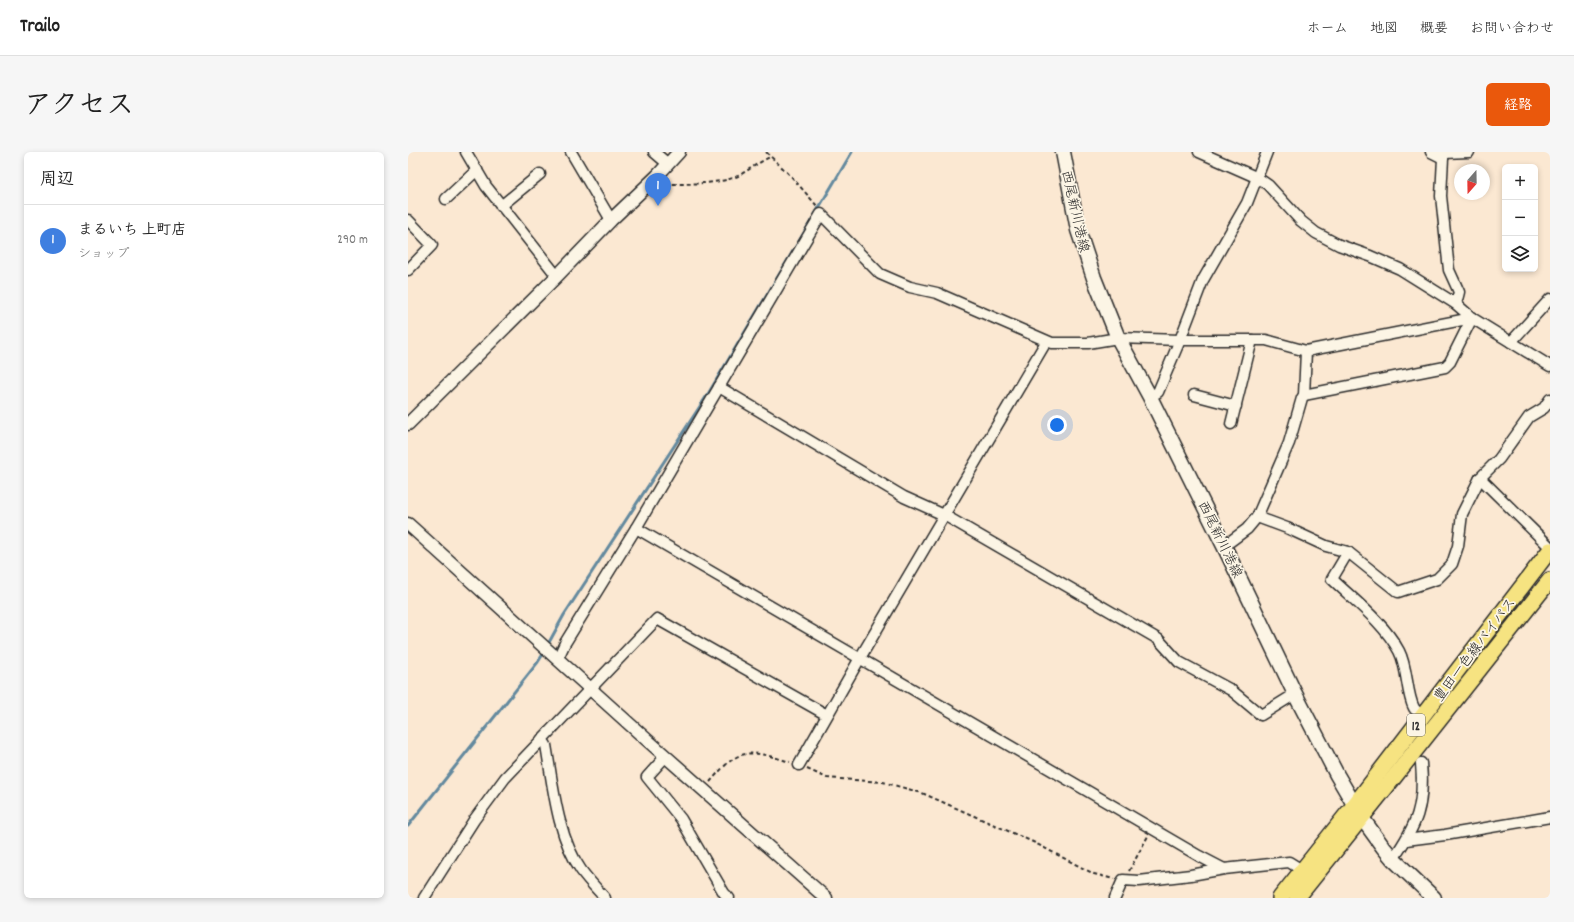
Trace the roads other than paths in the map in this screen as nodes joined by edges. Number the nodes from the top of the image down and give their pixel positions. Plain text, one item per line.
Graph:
1 (466, 152) edge
2 (571, 152) edge
3 (654, 152) edge
4 (679, 152) edge
5 (1063, 152) edge
6 (1199, 152) edge
7 (1267, 152) edge
8 (1431, 152) edge
9 (1468, 152) edge
10 (1444, 154) edge
11 (668, 164) junction
12 (477, 170) junction
13 (540, 174) dead end
14 (1258, 178) junction
15 (446, 199) dead end
16 (501, 206) junction
17 (408, 220) edge
18 (611, 220) junction
19 (408, 270) edge
20 (557, 276) junction
21 (1550, 299) edge
22 (1456, 304) junction
23 (1472, 318) junction
24 (1118, 338) junction
25 (1180, 340) junction
26 (1252, 340) junction
27 (1046, 342) junction
28 (1511, 342) junction
29 (1306, 351) junction
30 (1550, 366) edge
31 (719, 387) junction
32 (1194, 395) dead end
33 (1304, 395) junction
34 (1150, 397) junction
35 (1550, 399) edge
36 (1236, 406) junction
37 (408, 424) edge
38 (1231, 424) dead end
39 (1480, 478) junction
40 (944, 515) junction
41 (1257, 517) junction
42 (408, 524) edge
43 (636, 528) junction
44 (1224, 546) junction
45 (1550, 547) edge
46 (1550, 550) edge
47 (1348, 552) junction
48 (1550, 580) edge
49 (554, 655) junction
50 (860, 658) junction
51 (590, 688) junction
52 (1294, 694) junction
53 (827, 715) junction
54 (1422, 717) junction
55 (542, 739) junction
56 (666, 756) junction
57 (1421, 763) dead end
58 (799, 765) road end
59 (1355, 804) junction
60 (1550, 817) edge
61 (1362, 818) junction
62 (1406, 840) junction
63 (1393, 859) junction
64 (1224, 869) junction
65 (1302, 870) junction
66 (424, 898) edge
67 (606, 898) edge
68 (729, 898) edge
69 (826, 898) edge
70 (1115, 898) edge
71 (1280, 898) edge
72 (1297, 898) edge
73 (1434, 898) edge

1 - 12 street
2 - 18 street
3 - 11 street
4 - 11 street
5 - 24 main road, 西尾新川港線
6 - 14 street
7 - 14 street
8 - 10 street
9 - 10 street
10 - 22 street
11 - 18 street
12 - 15 street
12 - 16 street
13 - 16 street
14 - 22 street
14 - 25 street
16 - 20 street
17 - 19 street
18 - 20 street
20 - 37 street
21 - 28 street
22 - 23 street
23 - 28 street
23 - 29 street
23 - 33 street
24 - 25 street
24 - 27 street
24 - 34 main road, 西尾新川港線
25 - 26 street
25 - 34 street
26 - 29 street
26 - 36 street
27 - 31 street
27 - 40 street
28 - 30 street
29 - 33 street
31 - 40 street
31 - 43 street
32 - 36 street
33 - 41 street
34 - 44 main road, 西尾新川港線
35 - 39 street
36 - 38 street
39 - 45 street
39 - 47 street
40 - 50 street
40 - 52 street
41 - 44 street
41 - 47 street
42 - 49 street
43 - 49 street
43 - 50 street
44 - 52 main road, 西尾新川港線
46 - 54 main road, 豊田一色線バイパス / 12
47 - 54 street
48 - 61 main road, 豊田一色線バイパス / 12
49 - 51 street
50 - 53 street
50 - 64 street
51 - 53 street
51 - 55 street
51 - 56 street
52 - 59 main road, 西尾新川港線
53 - 58 street
54 - 59 main road, 豊田一色線バイパス / 12
55 - 66 street
55 - 67 street
56 - 68 street
56 - 69 street
57 - 62 street
59 - 61 main road, 西尾新川港線
59 - 65 main road, 豊田一色線バイパス / 12
60 - 62 street
61 - 63 main road, 西尾新川港線
61 - 72 main road, 豊田一色線バイパス / 12
62 - 63 street
63 - 73 main road, 西尾新川港線
64 - 65 street
64 - 70 street
65 - 71 main road, 豊田一色線バイパス / 12

